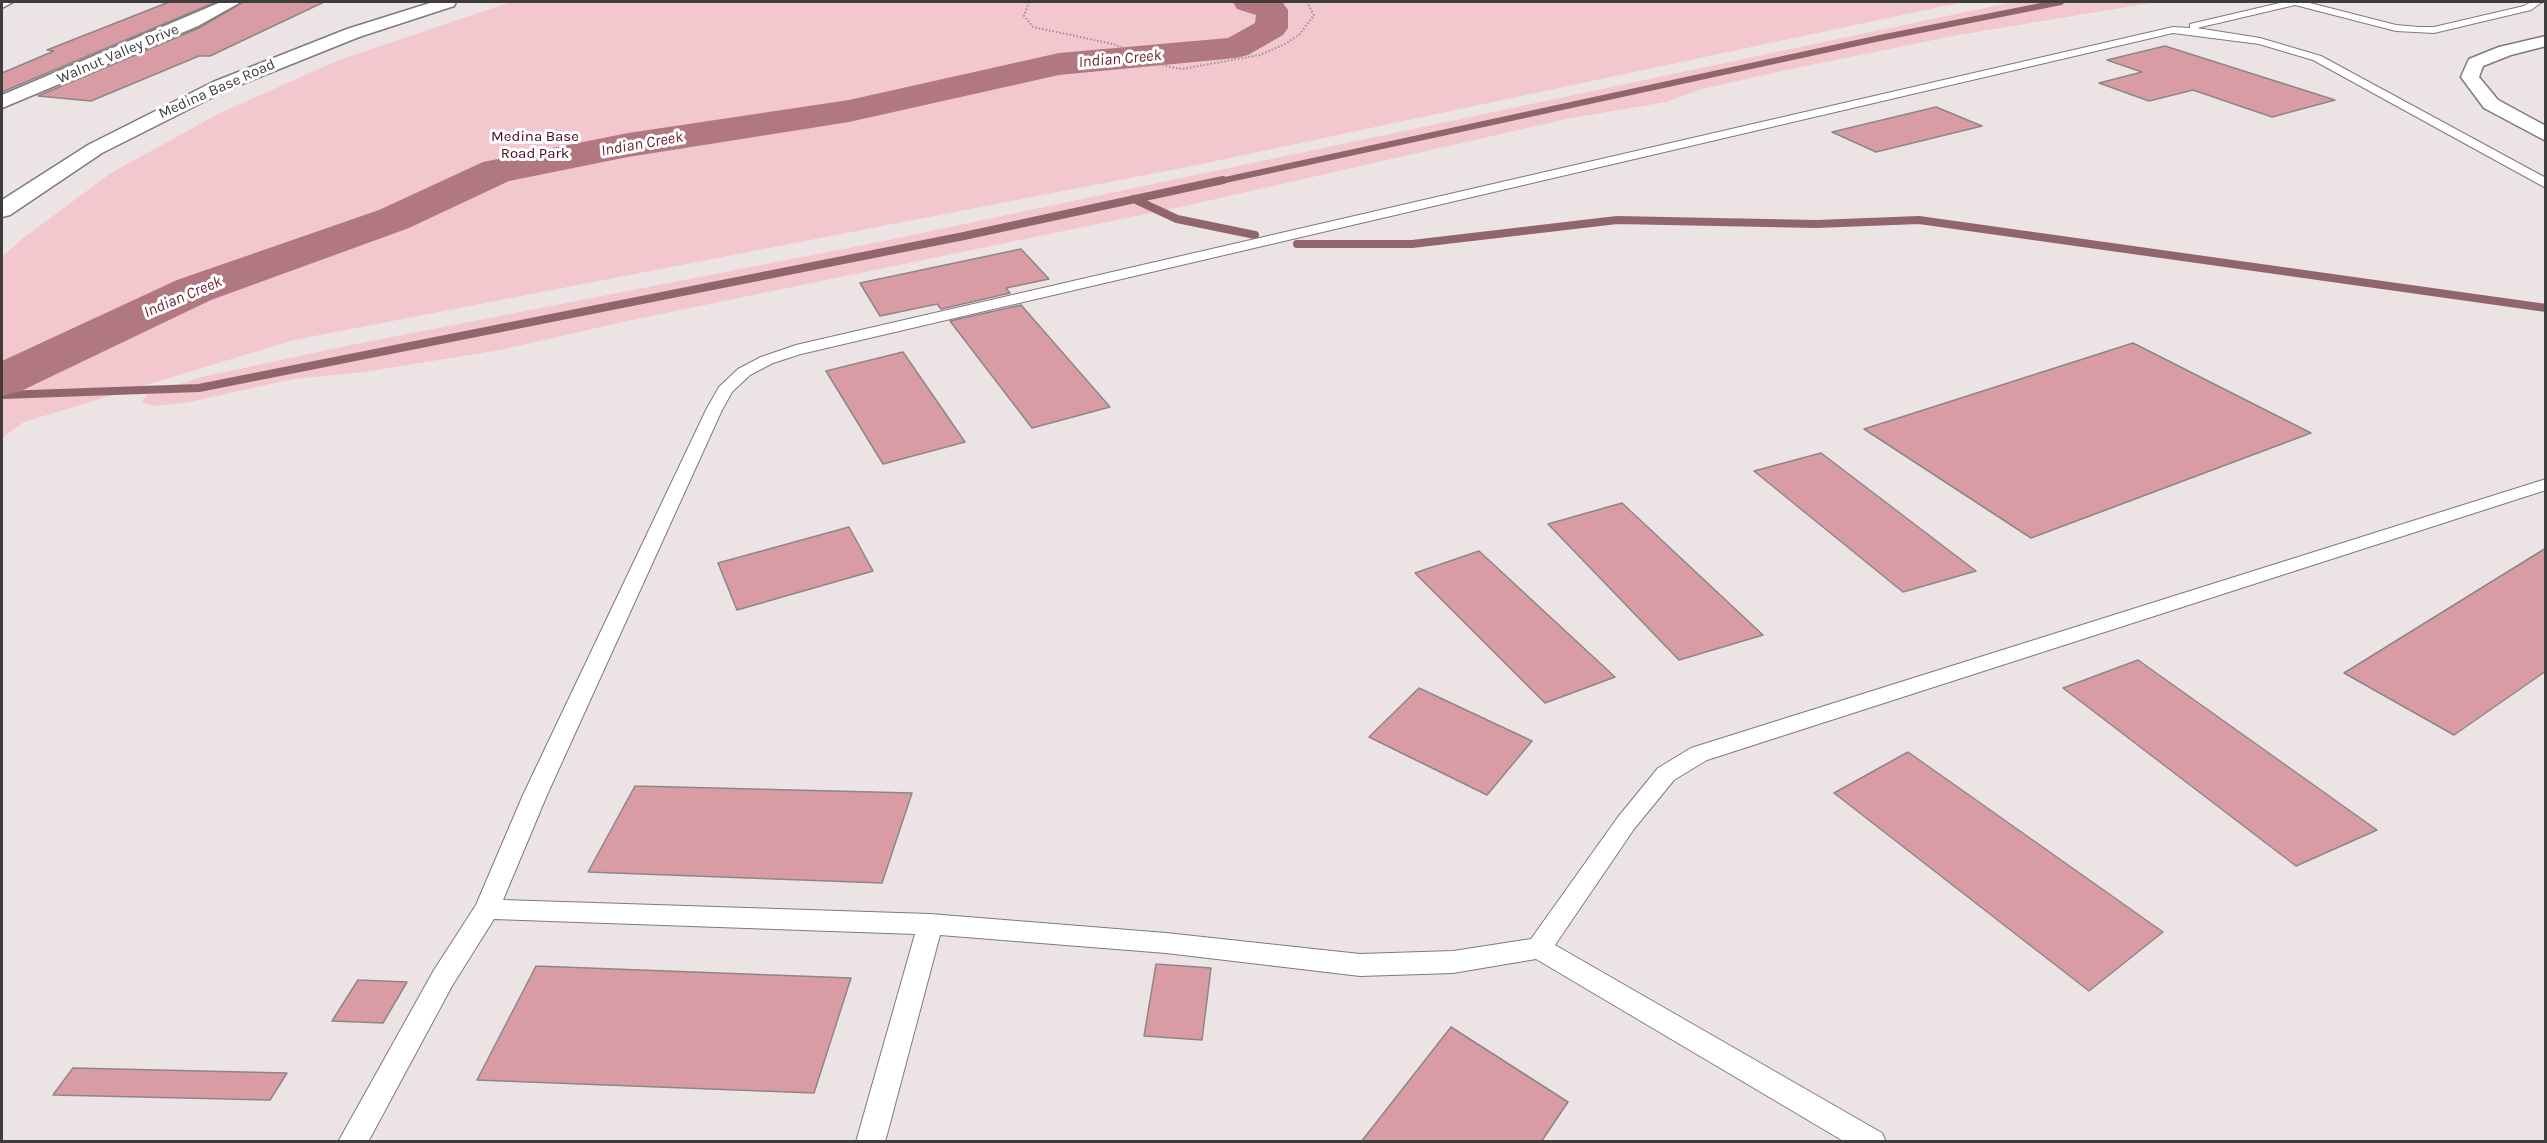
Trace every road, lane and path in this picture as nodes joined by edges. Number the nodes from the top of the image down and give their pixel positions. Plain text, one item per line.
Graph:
1 (233, 2) edge
2 (448, 2) edge
3 (1029, 2) edge
4 (1307, 2) edge
5 (2295, 2) edge
6 (2537, 2) edge
7 (2240, 15) junction
8 (2173, 30) junction
9 (2546, 41) edge
10 (2317, 58) junction
11 (2, 102) edge
12 (2546, 135) edge
13 (2546, 184) edge
14 (2, 210) edge
15 (2546, 484) edge
16 (487, 909) junction
17 (930, 924) junction
18 (1539, 948) junction
19 (352, 1142) edge
20 (870, 1142) edge
21 (1872, 1142) edge

1 - 11 street, Walnut Valley Drive
2 - 14 street, Medina Base Road
3 - 4 path
5 - 6 lane
5 - 7 lane
7 - 8 lane
7 - 10 lane
8 - 10 lane
8 - 16 lane
9 - 12 street
10 - 13 lane
15 - 18 lane
16 - 17 lane
16 - 19 lane
17 - 18 lane
17 - 20 lane
18 - 21 lane

